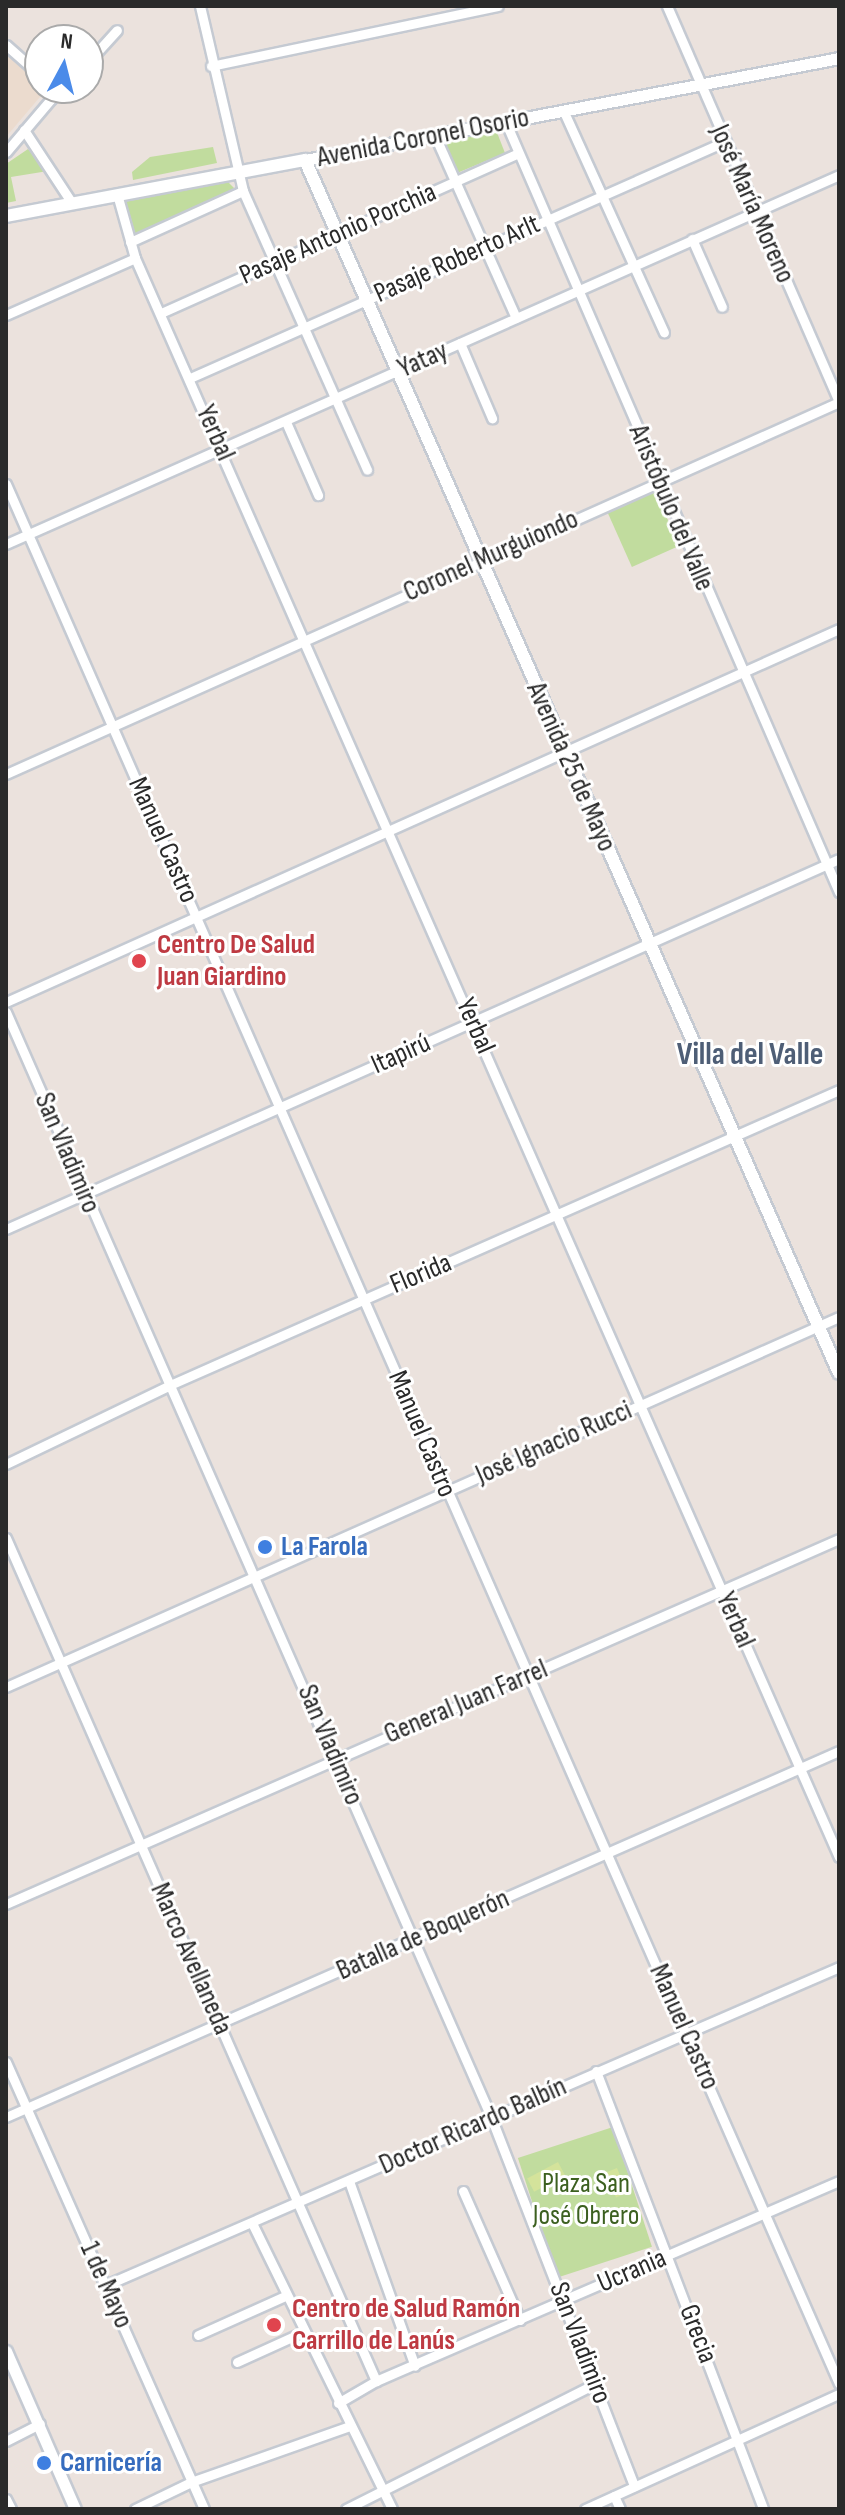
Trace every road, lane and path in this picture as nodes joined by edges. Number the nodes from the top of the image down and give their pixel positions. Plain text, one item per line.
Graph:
1 (200, 6) edge
2 (498, 6) edge
3 (667, 6) edge
4 (117, 30) dead end
5 (104, 44) edge
6 (6, 45) edge
7 (839, 58) edge
8 (24, 61) edge
9 (211, 66) junction
10 (701, 83) junction
11 (43, 104) edge
12 (564, 112) junction
13 (506, 123) junction
14 (24, 130) junction
15 (435, 136) junction
16 (724, 142) junction
17 (6, 152) edge
18 (516, 154) junction
19 (305, 160) junction
20 (236, 173) junction
21 (839, 175) edge
22 (454, 182) junction
23 (243, 191) junction
24 (117, 194) junction
25 (601, 195) junction
26 (72, 203) junction
27 (755, 211) junction
28 (6, 216) edge
29 (544, 219) junction
30 (336, 235) junction
31 (692, 239) junction
32 (130, 242) junction
33 (484, 246) junction
34 (135, 258) junction
35 (275, 263) junction
36 (633, 265) junction
37 (577, 292) junction
38 (365, 301) junction
39 (722, 307) dead end
40 (161, 313) junction
41 (6, 315) edge
42 (516, 318) junction
43 (304, 329) junction
44 (664, 332) dead end
45 (460, 343) junction
46 (396, 371) junction
47 (190, 378) junction
48 (335, 399) junction
49 (839, 402) edge
50 (492, 418) dead end
51 (286, 422) junction
52 (221, 448) junction
53 (367, 470) dead end
54 (660, 481) junction
55 (6, 484) edge
56 (318, 495) dead end
57 (28, 534) junction
58 (6, 544) edge
59 (480, 560) junction
60 (839, 629) edge
61 (306, 640) junction
62 (744, 675) junction
63 (113, 726) junction
64 (565, 754) junction
65 (6, 774) edge
66 (389, 832) junction
67 (839, 859) edge
68 (827, 865) junction
69 (839, 892) edge
70 (196, 916) junction
71 (648, 943) junction
72 (6, 1002) edge
73 (6, 1012) edge
74 (473, 1022) junction
75 (839, 1090) edge
76 (279, 1108) junction
77 (734, 1136) junction
78 (84, 1195) junction
79 (557, 1215) junction
80 (6, 1229) edge
81 (364, 1299) junction
82 (839, 1317) edge
83 (819, 1327) junction
84 (839, 1373) edge
85 (170, 1385) junction
86 (641, 1405) junction
87 (6, 1464) edge
88 (446, 1490) junction
89 (6, 1538) edge
90 (839, 1539) edge
91 (256, 1575) junction
92 (722, 1591) junction
93 (61, 1662) junction
94 (529, 1675) junction
95 (6, 1687) edge
96 (839, 1751) edge
97 (335, 1758) junction
98 (800, 1768) junction
99 (141, 1845) junction
100 (606, 1853) junction
101 (839, 1857) edge
102 (6, 1904) edge
103 (414, 1939) junction
104 (839, 1967) edge
105 (220, 2024) junction
106 (687, 2032) junction
107 (6, 2062) edge
108 (596, 2071) junction
109 (27, 2109) junction
110 (6, 2117) edge
111 (491, 2117) junction
112 (349, 2181) junction
113 (839, 2181) edge
114 (463, 2191) dead end
115 (300, 2203) junction
116 (765, 2213) junction
117 (252, 2223) junction
118 (667, 2256) junction
119 (106, 2285) junction
120 (285, 2296) junction
121 (565, 2300) junction
122 (520, 2320) junction
123 (303, 2332) junction
124 (198, 2335) dead end
125 (6, 2351) edge
126 (237, 2362) dead end
127 (415, 2366) junction
128 (376, 2381) junction
129 (596, 2383) junction
130 (839, 2383) edge
131 (839, 2394) edge
132 (338, 2403) junction
133 (40, 2424) junction
134 (350, 2426) junction
135 (738, 2439) junction
136 (6, 2441) edge
137 (191, 2482) junction
138 (634, 2486) junction
139 (384, 2492) junction
140 (614, 2496) junction
141 (6, 2499) edge
142 (11, 2509) edge
143 (75, 2509) edge
144 (135, 2509) edge
145 (204, 2509) edge
146 (346, 2509) edge
147 (392, 2509) edge
148 (585, 2509) edge
149 (620, 2509) edge
150 (763, 2509) edge

1 - 9 street
2 - 9 street
3 - 10 street, José María Moreno
4 - 5 street
6 - 8 street
7 - 10 street, Avenida Coronel Osorio
9 - 20 street
10 - 12 street, Avenida Coronel Osorio
10 - 16 street, José María Moreno
11 - 14 street
12 - 13 street, Avenida Coronel Osorio
12 - 25 street
13 - 15 street, Avenida Coronel Osorio
13 - 18 street, Aristóbulo del Valle
14 - 17 street
14 - 26 street
15 - 19 street, Avenida Coronel Osorio
15 - 22 street
16 - 25 street, Pasaje Roberto Arlt
16 - 27 street, José María Moreno
18 - 22 street, Pasaje Antonio Porchia
18 - 29 street, Aristóbulo del Valle
19 - 20 main road, Avenida Coronel Osorio
19 - 30 main road, Avenida 25 de Mayo
20 - 23 street
20 - 24 main road, Avenida Coronel Osorio
21 - 27 street, Yatay
22 - 30 street, Pasaje Antonio Porchia
22 - 33 street
23 - 32 street
23 - 35 street
24 - 26 main road, Avenida Coronel Osorio
24 - 32 street, Yerbal
25 - 29 street, Pasaje Roberto Arlt
25 - 36 street
26 - 28 main road, Avenida Coronel Osorio
27 - 31 street, Yatay
27 - 49 street, José María Moreno
29 - 33 street, Pasaje Roberto Arlt
29 - 37 street, Aristóbulo del Valle
30 - 35 street, Pasaje Antonio Porchia
30 - 38 main road, Avenida 25 de Mayo
31 - 36 street, Yatay
31 - 39 street
32 - 34 street, Yerbal
33 - 38 street, Pasaje Roberto Arlt
33 - 42 street
34 - 40 street, Yerbal
34 - 41 street
35 - 40 street, Pasaje Antonio Porchia
35 - 43 street
36 - 37 street, Yatay
36 - 44 street
37 - 42 street, Yatay
37 - 54 street, Aristóbulo del Valle
38 - 43 street, Pasaje Roberto Arlt
38 - 46 main road, Avenida 25 de Mayo
40 - 47 street, Yerbal
42 - 45 street, Yatay
43 - 47 street, Pasaje Roberto Arlt
43 - 48 street
45 - 46 street, Yatay
45 - 50 street
46 - 48 street, Yatay
46 - 59 main road, Avenida 25 de Mayo
47 - 52 street, Yerbal
48 - 51 street, Yatay
48 - 53 street
49 - 54 street, Coronel Murguiondo
51 - 52 street, Yatay
51 - 56 street
52 - 57 street, Yatay
52 - 61 street, Yerbal
54 - 59 street, Coronel Murguiondo
54 - 62 street, Aristóbulo del Valle
55 - 57 street, Manuel Castro
57 - 58 street, Yatay
57 - 63 street, Manuel Castro
59 - 61 street, Coronel Murguiondo
59 - 64 main road, Avenida 25 de Mayo
60 - 62 street
61 - 63 street, Coronel Murguiondo
61 - 66 street, Yerbal
62 - 64 street
62 - 68 street, Aristóbulo del Valle
63 - 65 street
63 - 70 street, Manuel Castro
64 - 66 street
64 - 71 main road, Avenida 25 de Mayo
66 - 70 street
66 - 74 street, Yerbal
67 - 68 street, Itapirú
68 - 69 street, Aristóbulo del Valle
68 - 71 street, Itapirú
70 - 72 street
70 - 76 street, Manuel Castro
71 - 74 street, Itapirú
71 - 77 main road, Avenida 25 de Mayo
73 - 78 street, San Vladimiro
74 - 76 street, Itapirú
74 - 79 street, Yerbal
75 - 77 street, Florida
76 - 78 street, Itapirú
76 - 81 street, Manuel Castro
77 - 79 street, Florida
77 - 83 main road, Avenida 25 de Mayo
78 - 80 street, Itapirú
78 - 85 street, San Vladimiro
79 - 81 street, Florida
79 - 86 street, Yerbal
81 - 85 street, Florida
81 - 88 street, Manuel Castro
82 - 83 street, José Ignacio Rucci
83 - 84 main road, Avenida 25 de Mayo
83 - 86 street, José Ignacio Rucci
85 - 87 street, Florida
85 - 91 street, San Vladimiro
86 - 88 street, José Ignacio Rucci
86 - 92 street, Yerbal
88 - 91 street, José Ignacio Rucci
88 - 94 street, Manuel Castro
89 - 93 street, Marco Avellaneda
90 - 92 street, General Juan Farrel
91 - 93 street, José Ignacio Rucci
91 - 97 street, San Vladimiro
92 - 94 street, General Juan Farrel
92 - 98 street, Yerbal
93 - 95 street, José Ignacio Rucci
93 - 99 street, Marco Avellaneda
94 - 97 street, General Juan Farrel
94 - 100 street, Manuel Castro
96 - 98 street, Batalla de Boquerón
97 - 99 street, General Juan Farrel
97 - 103 street, San Vladimiro
98 - 100 street, Batalla de Boquerón
98 - 101 street, Yerbal
99 - 102 street, General Juan Farrel
99 - 105 street, Marco Avellaneda
100 - 103 street, Batalla de Boquerón
100 - 106 street, Manuel Castro
103 - 105 street, Batalla de Boquerón
103 - 111 street, San Vladimiro
104 - 106 street, Doctor Ricardo Balbín
105 - 109 street, Batalla de Boquerón
105 - 115 street, Marco Avellaneda
106 - 108 street, Doctor Ricardo Balbín
106 - 116 street, Manuel Castro
107 - 109 street, 1 de Mayo
108 - 111 street, Doctor Ricardo Balbín
108 - 118 street, Grecia
109 - 110 street, Batalla de Boquerón
109 - 119 street, 1 de Mayo
111 - 112 street, Doctor Ricardo Balbín
111 - 121 street, San Vladimiro
112 - 115 street, Doctor Ricardo Balbín
112 - 127 street
113 - 116 street, Ucrania
114 - 122 street
115 - 117 street, Doctor Ricardo Balbín
115 - 128 street, Marco Avellaneda
116 - 118 street, Ucrania
116 - 130 street, Manuel Castro
117 - 119 street, Doctor Ricardo Balbín
117 - 120 street
118 - 121 street, Ucrania
118 - 135 street, Grecia
119 - 137 street, 1 de Mayo
120 - 123 street
120 - 124 street
121 - 122 street, Ucrania
121 - 129 street, San Vladimiro
122 - 127 street, Ucrania
123 - 126 street
123 - 132 street
125 - 133 street
127 - 128 street, Ucrania
128 - 132 street, Ucrania
129 - 138 street, San Vladimiro
129 - 139 street
131 - 135 street
132 - 134 street
133 - 136 street
133 - 143 street
134 - 137 street
134 - 139 street
135 - 138 street
135 - 150 street, Grecia
137 - 144 street
137 - 145 street, 1 de Mayo
138 - 140 street
139 - 146 street
139 - 147 street
140 - 148 street
140 - 149 street
141 - 142 street

